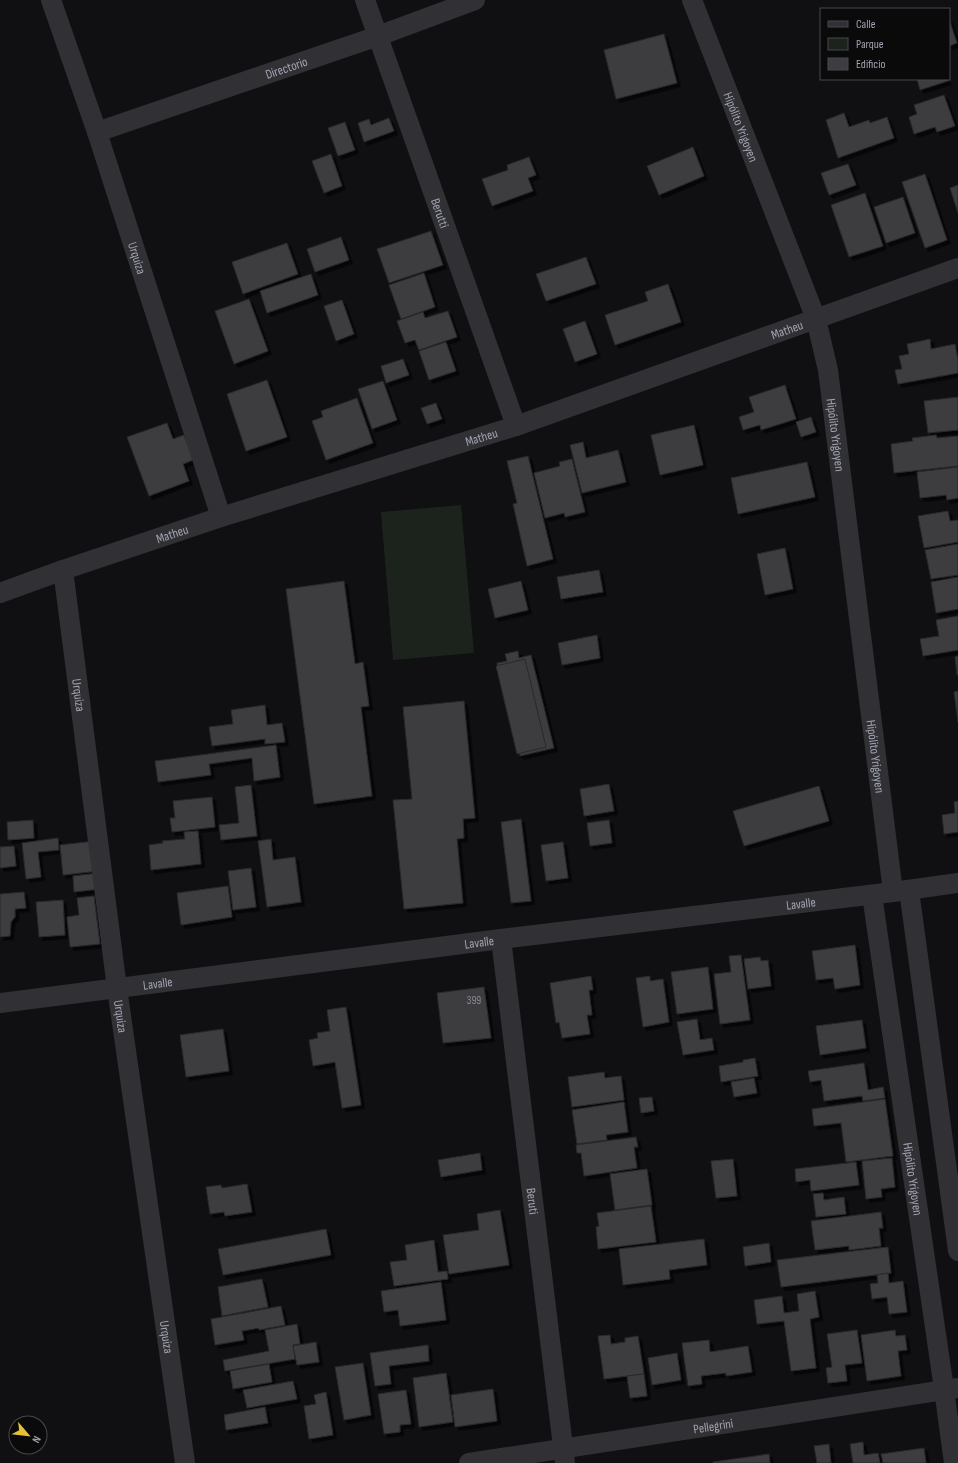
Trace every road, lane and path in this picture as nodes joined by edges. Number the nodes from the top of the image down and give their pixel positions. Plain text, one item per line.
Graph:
1 (51, 0) edge
2 (365, 0) edge
3 (475, 0) edge
4 (692, 0) edge
5 (378, 36) junction
6 (97, 132) junction
7 (958, 268) edge
8 (816, 319) junction
9 (516, 426) junction
10 (221, 517) junction
11 (63, 570) junction
12 (0, 593) edge
13 (958, 883) edge
14 (901, 891) junction
15 (872, 894) junction
16 (501, 940) junction
17 (117, 988) junction
18 (0, 1003) edge
19 (958, 1250) edge
20 (951, 1389) edge
21 (564, 1456) edge
22 (185, 1463) edge
23 (469, 1463) edge
24 (954, 1463) edge

1 - 6 street, Urquiza
2 - 5 street, Berutti
3 - 5 street, Directorio
4 - 8 street, Hipólito Yrigoyen
5 - 6 street, Directorio
5 - 9 street, Berutti
6 - 10 street, Urquiza
7 - 8 street, Matheu
8 - 9 street, Matheu
8 - 14 street, Hipólito Yrigoyen
9 - 10 street, Matheu
10 - 11 street, Matheu
11 - 12 street, Matheu
11 - 17 street, Urquiza
13 - 14 street, Lavalle
14 - 15 street, Lavalle
14 - 19 street, Hipólito Yrigoyen
15 - 16 street, Lavalle
15 - 20 street, Hipólito Yrigoyen
16 - 17 street, Lavalle
16 - 21 street, Beruti
17 - 18 street, Lavalle
17 - 22 street, Urquiza
20 - 21 street, Pellegrini
20 - 24 street, Hipólito Yrigoyen
21 - 23 street, Pellegrini

